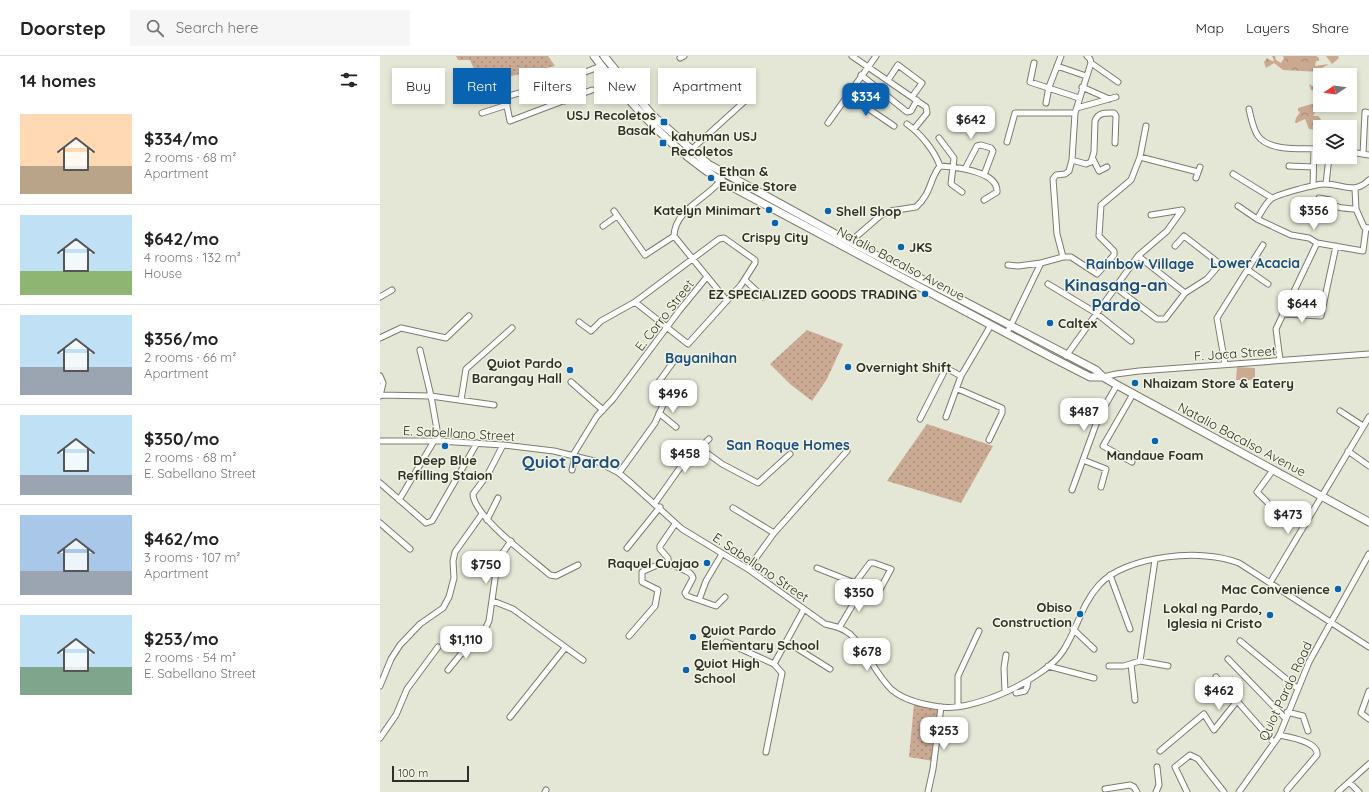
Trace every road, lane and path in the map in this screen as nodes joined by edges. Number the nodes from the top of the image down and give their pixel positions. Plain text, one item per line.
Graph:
1 (594, 56) edge
2 (604, 56) edge
3 (852, 56) edge
4 (876, 56) edge
5 (1061, 56) edge
6 (1087, 56) edge
7 (1091, 63) junction
8 (1034, 64) dead end
9 (601, 66) junction
10 (1056, 66) junction
11 (868, 67) junction
12 (586, 72) edge
13 (861, 75) junction
14 (1086, 76) junction
15 (888, 80) junction
16 (1118, 82) dead end
17 (1049, 87) junction
18 (1082, 87) junction
19 (592, 90) dead end
20 (586, 92) edge
21 (519, 93) edge
22 (847, 94) junction
23 (912, 96) junction
24 (1116, 97) dead end
25 (1080, 98) junction
26 (1109, 99) junction
27 (917, 100) junction
28 (1046, 103) dead end
29 (557, 104) edge
30 (742, 104) edge
31 (507, 106) junction
32 (1249, 110) dead end
33 (1076, 111) junction
34 (482, 113) dead end
35 (1369, 113) edge
36 (828, 123) dead end
37 (907, 124) dead end
38 (894, 126) dead end
39 (1146, 126) dead end
40 (914, 129) junction
41 (939, 138) dead end
42 (1007, 142) dead end
43 (1115, 143) dead end
44 (1313, 149) edge
45 (690, 150) junction
46 (1366, 154) edge
47 (1140, 157) junction
48 (1093, 159) junction
49 (1072, 160) junction
50 (1314, 164) edge
51 (1328, 164) edge
52 (940, 166) junction
53 (954, 166) junction
54 (1289, 166) dead end
55 (1107, 167) dead end
56 (1314, 167) junction
57 (966, 169) junction
58 (1233, 174) dead end
59 (726, 175) junction
60 (984, 175) junction
61 (1196, 178) dead end
62 (1369, 180) edge
63 (721, 181) junction
64 (1326, 184) junction
65 (1313, 186) junction
66 (1355, 189) junction
67 (962, 192) dead end
68 (1272, 198) junction
69 (1319, 198) dead end
70 (984, 200) dead end
71 (1238, 206) dead end
72 (1356, 209) junction
73 (614, 211) dead end
74 (1151, 215) dead end
75 (617, 216) junction
76 (1257, 219) junction
77 (603, 226) dead end
78 (1368, 228) edge
79 (674, 236) junction
80 (850, 242) junction
81 (1317, 243) junction
82 (1263, 245) dead end
83 (1175, 246) dead end
84 (1336, 246) junction
85 (1138, 256) junction
86 (1063, 257) junction
87 (691, 260) junction
88 (1041, 263) junction
89 (1008, 265) dead end
90 (1248, 270) junction
91 (706, 278) junction
92 (745, 280) junction
93 (1048, 284) dead end
94 (1268, 284) dead end
95 (1115, 287) junction
96 (392, 290) dead end
97 (1185, 293) junction
98 (380, 297) edge
99 (763, 297) dead end
100 (727, 301) junction
101 (636, 302) junction
102 (1096, 313) junction
103 (1283, 314) junction
104 (469, 316) dead end
105 (579, 322) dead end
106 (991, 325) junction
107 (1010, 325) junction
108 (668, 327) junction
109 (512, 328) dead end
110 (1007, 333) junction
111 (380, 338) edge
112 (1131, 341) dead end
113 (420, 350) dead end
114 (1369, 354) edge
115 (1066, 356) junction
116 (676, 358) dead end
117 (1280, 360) junction
118 (1225, 364) junction
119 (380, 376) edge
120 (961, 376) junction
121 (1103, 377) junction
122 (571, 382) dead end
123 (1117, 385) junction
124 (958, 389) junction
125 (1134, 394) junction
126 (380, 395) edge
127 (431, 396) junction
128 (461, 400) junction
129 (494, 405) dead end
130 (603, 410) junction
131 (1340, 411) dead end
132 (659, 413) junction
133 (946, 416) dead end
134 (1369, 417) edge
135 (920, 419) dead end
136 (1363, 426) junction
137 (676, 428) dead end
138 (709, 439) dead end
139 (989, 440) dead end
140 (380, 441) edge
141 (437, 441) junction
142 (477, 443) junction
143 (503, 445) junction
144 (700, 448) junction
145 (1348, 451) junction
146 (847, 452) dead end
147 (790, 454) dead end
148 (574, 456) junction
149 (1083, 460) junction
150 (1132, 462) dead end
151 (1369, 466) edge
152 (572, 470) dead end
153 (1273, 470) junction
154 (619, 473) junction
155 (380, 483) edge
156 (1101, 487) dead end
157 (1072, 490) dead end
158 (1322, 495) junction
159 (498, 498) dead end
160 (399, 500) junction
161 (1267, 502) dead end
162 (655, 503) junction
163 (660, 508) junction
164 (733, 508) dead end
165 (482, 514) junction
166 (487, 520) junction
167 (1369, 522) edge
168 (380, 523) edge
169 (675, 524) junction
170 (774, 533) junction
171 (511, 541) junction
172 (627, 548) dead end
173 (410, 549) dead end
174 (722, 554) junction
175 (1369, 554) edge
176 (1155, 560) junction
177 (668, 562) junction
178 (578, 565) dead end
179 (817, 568) dead end
180 (748, 569) junction
181 (1110, 576) junction
182 (854, 583) junction
183 (1270, 583) junction
184 (862, 589) junction
185 (725, 597) dead end
186 (699, 600) junction
187 (493, 601) junction
188 (804, 609) junction
189 (1332, 624) junction
190 (839, 628) junction
191 (1073, 629) junction
192 (1130, 629) dead end
193 (979, 631) dead end
194 (629, 636) dead end
195 (1240, 641) dead end
196 (726, 642) dead end
197 (786, 642) junction
198 (438, 647) dead end
199 (1369, 647) edge
200 (566, 648) junction
201 (1094, 648) dead end
202 (1006, 655) dead end
203 (1228, 659) dead end
204 (583, 660) dead end
205 (1140, 661) junction
206 (774, 664) junction
207 (1131, 664) junction
208 (1048, 666) junction
209 (1109, 666) dead end
210 (1168, 666) dead end
211 (830, 669) dead end
212 (448, 670) dead end
213 (1216, 677) dead end
214 (1094, 678) dead end
215 (1028, 681) junction
216 (380, 686) edge
217 (1297, 688) junction
218 (1369, 691) edge
219 (1005, 692) junction
220 (1016, 692) dead end
221 (1135, 700) dead end
222 (1237, 702) junction
223 (958, 706) junction
224 (941, 707) junction
225 (1287, 712) junction
226 (510, 717) dead end
227 (1285, 718) junction
228 (1369, 719) edge
229 (1308, 731) dead end
230 (1279, 735) junction
231 (380, 738) edge
232 (1274, 743) junction
233 (1160, 751) dead end
234 (766, 752) dead end
235 (1369, 764) edge
236 (1157, 767) dead end
237 (1349, 782) junction
238 (1116, 787) junction
239 (1105, 789) dead end
240 (1287, 790) dead end
241 (928, 792) edge
242 (1112, 792) edge
243 (1137, 792) edge
244 (1156, 792) edge
245 (1187, 792) edge
246 (1224, 792) edge
247 (1239, 792) edge
248 (1338, 792) edge
249 (1359, 792) edge

1 - 9 main road, Natalio Bacalso Avenue
2 - 45 main road, Natalio Bacalso Avenue
3 - 11 street
4 - 11 street
5 - 10 street
6 - 7 street
7 - 14 street
7 - 16 street
8 - 17 street
9 - 12 street
9 - 63 main road, Natalio Bacalso Avenue
10 - 14 street
10 - 17 street
11 - 13 street
11 - 15 street
13 - 22 street
13 - 27 street
14 - 18 street
15 - 23 street
15 - 23 street
17 - 25 street
17 - 28 street
18 - 25 street
18 - 26 street
19 - 20 street
21 - 31 street
22 - 36 street
22 - 38 street
23 - 27 street
24 - 26 street
25 - 33 street
26 - 33 street
27 - 40 street
29 - 31 street
30 - 45 street
31 - 34 street
32 - 44 street
33 - 42 street
33 - 49 street
35 - 46 street
37 - 40 street
39 - 47 street
40 - 52 street
41 - 53 street
43 - 48 street
45 - 59 main road, Natalio Bacalso Avenue
47 - 61 street
47 - 86 street
48 - 49 street
48 - 55 street
49 - 86 street
50 - 56 street
51 - 64 street
52 - 53 street
52 - 80 street
53 - 57 street
53 - 67 street
54 - 56 street
56 - 65 street
57 - 60 street
57 - 60 street
58 - 68 street
59 - 63 street
59 - 80 main road, Natalio Bacalso Avenue
60 - 70 street
62 - 66 street
63 - 79 street
63 - 106 main road, Natalio Bacalso Avenue
64 - 65 street
64 - 66 street
65 - 68 street
66 - 72 street
68 - 76 street
69 - 72 street
71 - 76 street
72 - 78 street
73 - 75 street
74 - 85 street
75 - 77 street
75 - 79 street
76 - 81 street
78 - 84 street
79 - 87 street, E. Corro Street
80 - 107 main road, Natalio Bacalso Avenue
81 - 84 street
81 - 103 street
82 - 90 street
83 - 97 street
84 - 103 street
85 - 95 street
85 - 97 street
86 - 88 street
87 - 91 street, E. Corro Street
87 - 92 street
87 - 101 street
88 - 89 street
88 - 107 street
90 - 94 street
90 - 118 street
91 - 100 street
91 - 108 street, E. Corro Street
92 - 99 street
92 - 100 street
93 - 102 street
95 - 97 street
95 - 102 street
96 - 98 street
100 - 108 street
101 - 105 street
101 - 108 street
102 - 112 street
102 - 115 street
103 - 117 street
104 - 111 street
106 - 110 main road, Natalio Bacalso Avenue
106 - 120 street
107 - 110 street
107 - 115 main road, Natalio Bacalso Avenue
108 - 130 street, E. Corro Street
109 - 128 street
110 - 121 main road, Natalio Bacalso Avenue
113 - 127 street
114 - 117 street, F. Jaca Street
115 - 121 main road, Natalio Bacalso Avenue
116 - 132 street
117 - 118 street, F. Jaca Street
118 - 121 street, F. Jaca Street
119 - 126 street
120 - 124 street
120 - 135 street
121 - 123 main road, Natalio Bacalso Avenue
122 - 130 street
123 - 125 main road, Natalio Bacalso Avenue
123 - 149 street
124 - 133 street
124 - 139 street
125 - 150 street
125 - 153 main road, Natalio Bacalso Avenue
126 - 127 street
127 - 128 street
127 - 141 street
128 - 129 street
130 - 148 street, E. Corro Street
131 - 136 street
132 - 137 street
132 - 154 street
134 - 136 street
136 - 145 street
138 - 144 street
140 - 141 street, E. Sabellano Street
141 - 142 street, E. Sabellano Street
141 - 160 street
142 - 143 street, E. Sabellano Street
142 - 160 street
143 - 148 street, E. Sabellano Street
143 - 165 street
144 - 147 street
144 - 162 street
145 - 151 street
145 - 158 street
146 - 170 street
148 - 152 street, E. Corro Street
148 - 154 street, E. Sabellano Street
149 - 156 street
149 - 157 street
153 - 158 main road, Natalio Bacalso Avenue
153 - 161 street
154 - 162 street, E. Sabellano Street
155 - 160 street
158 - 167 main road, Natalio Bacalso Avenue
158 - 183 street
159 - 166 street
162 - 163 street, E. Sabellano Street
163 - 169 street, E. Sabellano Street
163 - 172 street
164 - 170 street
165 - 166 street
165 - 216 street
166 - 171 street
168 - 173 street
169 - 174 street, E. Sabellano Street
169 - 177 street
170 - 180 street
171 - 178 street
171 - 187 street
174 - 180 street, E. Sabellano Street
174 - 186 street
175 - 189 street, Quiot Pardo Road
176 - 181 street, E. Sabellano Street
176 - 183 street, E. Sabellano Street
176 - 205 street
177 - 186 street
177 - 194 street
179 - 182 street
180 - 188 street, E. Sabellano Street
181 - 191 street, E. Sabellano Street
181 - 192 street
182 - 184 street
182 - 184 street
183 - 189 street, E. Sabellano Street
184 - 190 street
185 - 186 street
187 - 200 street
187 - 212 street
188 - 190 street, E. Sabellano Street
188 - 197 street
189 - 199 street, E. Sabellano Street
189 - 217 street, Quiot Pardo Road
190 - 224 street, E. Sabellano Street
191 - 201 street
191 - 208 street, E. Sabellano Street
193 - 223 street
195 - 217 street
196 - 206 street
197 - 206 street
197 - 211 street
198 - 231 street
200 - 204 street
200 - 226 street
202 - 219 street
203 - 227 street
205 - 207 street
205 - 210 street
206 - 234 street
207 - 209 street
207 - 221 street
208 - 214 street
208 - 215 street, E. Sabellano Street
213 - 222 street
215 - 219 street, E. Sabellano Street
215 - 220 street
217 - 225 street, Quiot Pardo Road
218 - 228 street
219 - 223 street, E. Sabellano Street
222 - 232 street
222 - 233 street
223 - 224 street, E. Sabellano Street
224 - 241 street
225 - 227 street, Quiot Pardo Road
225 - 229 street
227 - 230 street, Quiot Pardo Road
230 - 232 street, Quiot Pardo Road
230 - 240 street
232 - 247 street, Quiot Pardo Road
235 - 237 street
236 - 244 street
237 - 248 street
237 - 249 street
238 - 239 street
238 - 242 street
238 - 243 street
245 - 246 street

